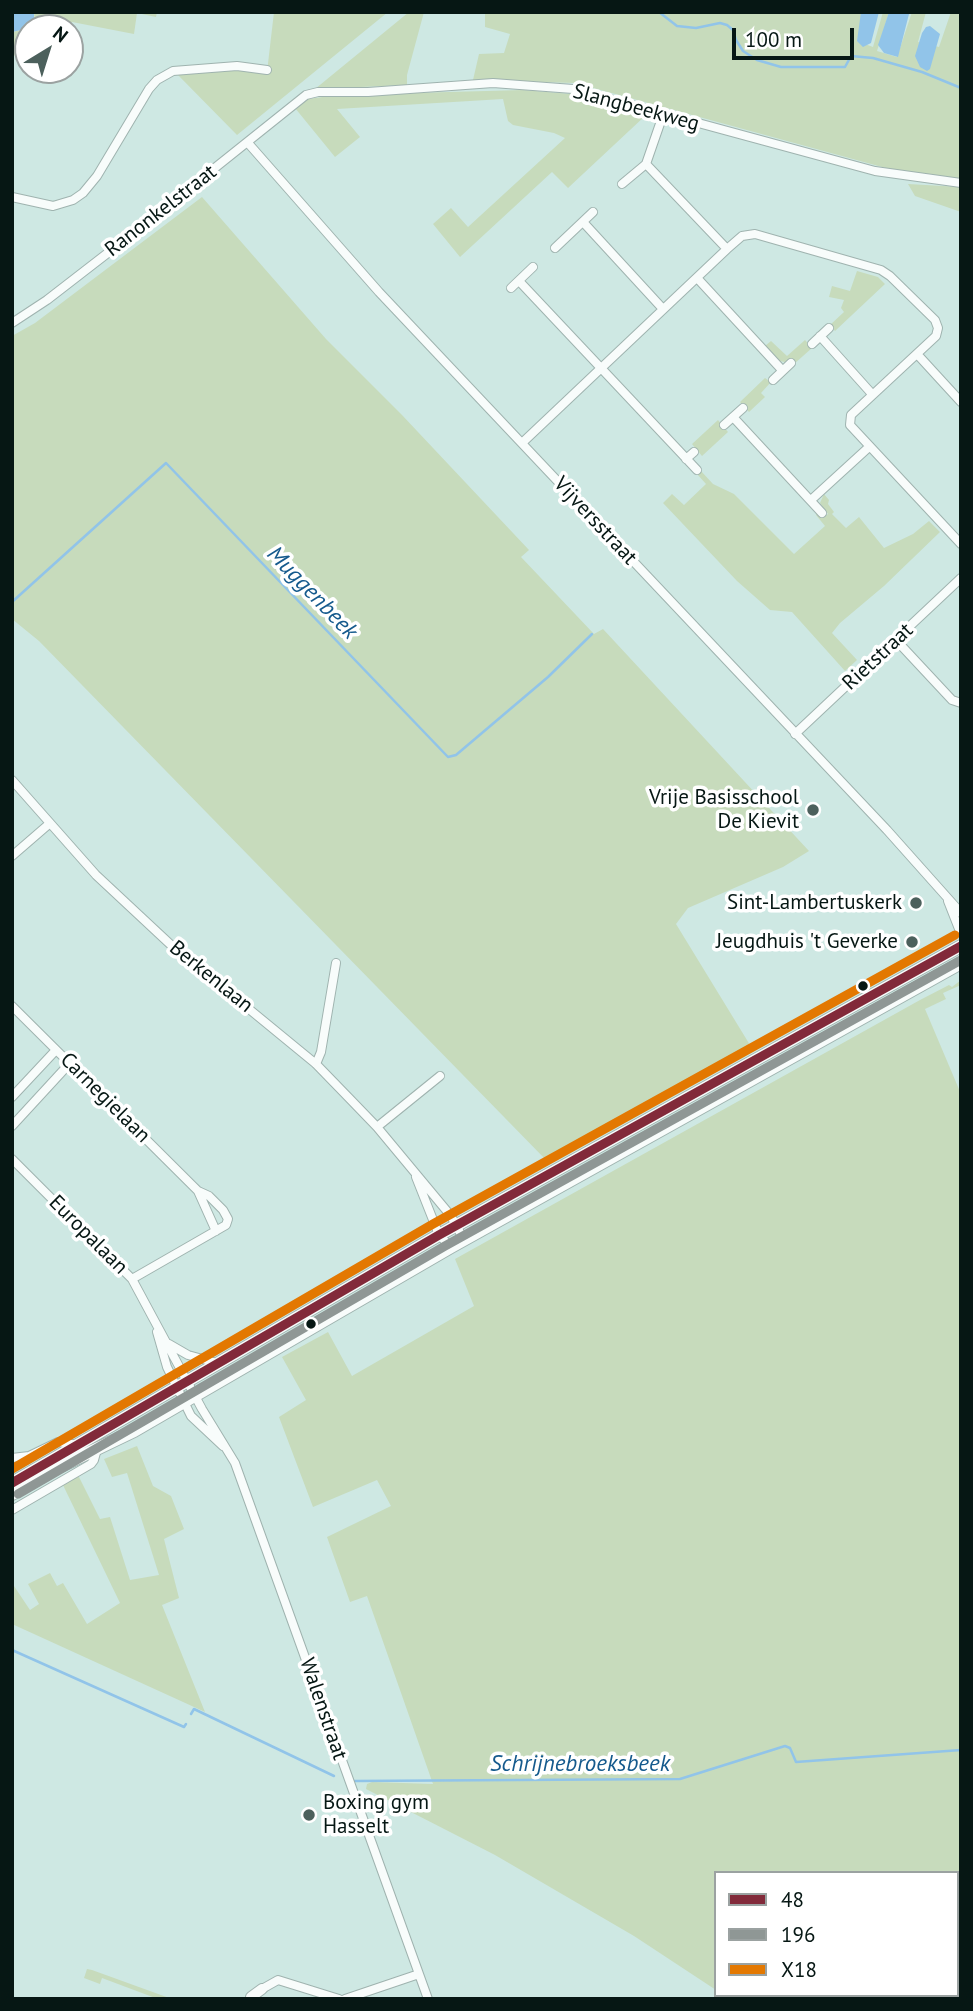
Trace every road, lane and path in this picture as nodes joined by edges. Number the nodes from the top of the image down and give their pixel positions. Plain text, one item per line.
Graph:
1 (267, 70) dead end
2 (306, 95) joint
3 (663, 116) junction
4 (248, 143) junction
5 (646, 164) junction
6 (961, 183) edge
7 (622, 184) dead end
8 (12, 197) edge
9 (593, 212) dead end
10 (583, 222) junction
11 (555, 248) dead end
12 (727, 249) junction
13 (533, 267) dead end
14 (698, 279) junction
15 (519, 281) junction
16 (511, 288) dead end
17 (663, 309) junction
18 (12, 323) edge
19 (829, 328) dead end
20 (820, 336) junction
21 (812, 344) dead end
22 (917, 354) junction
23 (791, 363) dead end
24 (601, 370) junction
25 (782, 370) junction
26 (773, 380) dead end
27 (872, 394) junction
28 (961, 402) edge
29 (743, 408) dead end
30 (733, 417) junction
31 (724, 425) dead end
32 (522, 443) junction
33 (869, 447) junction
34 (694, 452) dead end
35 (686, 460) junction
36 (696, 470) dead end
37 (811, 500) junction
38 (822, 513) dead end
39 (961, 544) edge
40 (961, 579) edge
41 (896, 640) junction
42 (961, 702) edge
43 (794, 734) junction
44 (12, 780) edge
45 (49, 824) junction
46 (12, 856) edge
47 (946, 895) junction
48 (961, 913) edge
49 (961, 934) edge
50 (961, 946) edge
51 (336, 963) dead end
52 (961, 963) edge
53 (12, 1006) edge
54 (56, 1050) junction
55 (70, 1063) junction
56 (316, 1065) junction
57 (440, 1076) dead end
58 (12, 1097) edge
59 (12, 1126) edge
60 (377, 1128) junction
61 (12, 1159) edge
62 (414, 1171) junction
63 (198, 1191) junction
64 (457, 1225) junction
65 (216, 1231) junction
66 (439, 1235) junction
67 (464, 1240) junction
68 (451, 1247) junction
69 (132, 1279) junction
70 (153, 1320) junction
71 (166, 1342) junction
72 (217, 1363) junction
73 (182, 1385) junction
74 (190, 1398) junction
75 (78, 1445) junction
76 (223, 1446) junction
77 (97, 1449) junction
78 (12, 1458) edge
79 (12, 1483) edge
80 (12, 1494) edge
81 (12, 1510) edge
82 (418, 1973) junction
83 (261, 1989) joint
84 (251, 1997) dead end
85 (339, 1999) edge
86 (345, 1999) edge
87 (428, 1999) edge

1 - 8 street
2 - 3 street, Slangbeekweg
2 - 4 street, Ranonkelstraat
3 - 5 street
3 - 6 street, Slangbeekweg
4 - 18 street, Ranonkelstraat
4 - 32 street, Vijversstraat
5 - 7 street
5 - 12 street
9 - 10 street
10 - 11 street
10 - 17 street
12 - 14 street
12 - 22 street
13 - 15 street
14 - 17 street
14 - 25 street
15 - 16 street
15 - 24 street
17 - 24 street
19 - 20 street
20 - 21 street
20 - 27 street
22 - 27 street
22 - 28 street
23 - 25 street
24 - 32 street
24 - 35 street
25 - 26 street
27 - 33 street
29 - 30 street
30 - 31 street
30 - 37 street
32 - 43 street, Vijversstraat
33 - 37 street
33 - 39 street
34 - 35 street
35 - 36 street
37 - 38 street
40 - 41 street, Rietstraat
41 - 42 street
41 - 43 street, Rietstraat
43 - 47 street, Vijversstraat
44 - 45 street, Berkenlaan
45 - 46 street
45 - 56 street, Berkenlaan
47 - 48 street, Vijversstraat
47 - 49 street, Vijversstraat
50 - 64 main road
51 - 56 street
52 - 67 main road
53 - 54 street, Carnegielaan
54 - 55 street, Carnegielaan
54 - 58 street
55 - 59 street
55 - 63 street, Carnegielaan
56 - 60 street, Berkenlaan
57 - 60 street
60 - 62 street, Berkenlaan
61 - 69 street, Europalaan
62 - 64 street, Berkenlaan
62 - 66 street, Berkenlaan
63 - 65 street, Carnegielaan
63 - 65 street, Carnegielaan
64 - 66 main road
64 - 67 street, Berkenlaan
65 - 69 street
66 - 68 street, Berkenlaan
66 - 72 main road
67 - 68 main road
68 - 74 main road
69 - 70 street, Europalaan
70 - 71 street, Europalaan
70 - 73 street, Europalaan
71 - 72 street
71 - 73 street, Europalaan
72 - 73 main road
73 - 74 street, Walenstraat
73 - 74 street, Europalaan
73 - 75 main road
74 - 76 street, Walenstraat
74 - 76 street, Walenstraat
74 - 77 main road
75 - 78 street
75 - 79 main road
76 - 82 street, Walenstraat
77 - 80 main road
77 - 81 street
82 - 86 street
82 - 87 street, Walenstraat
83 - 84 street
83 - 85 street

